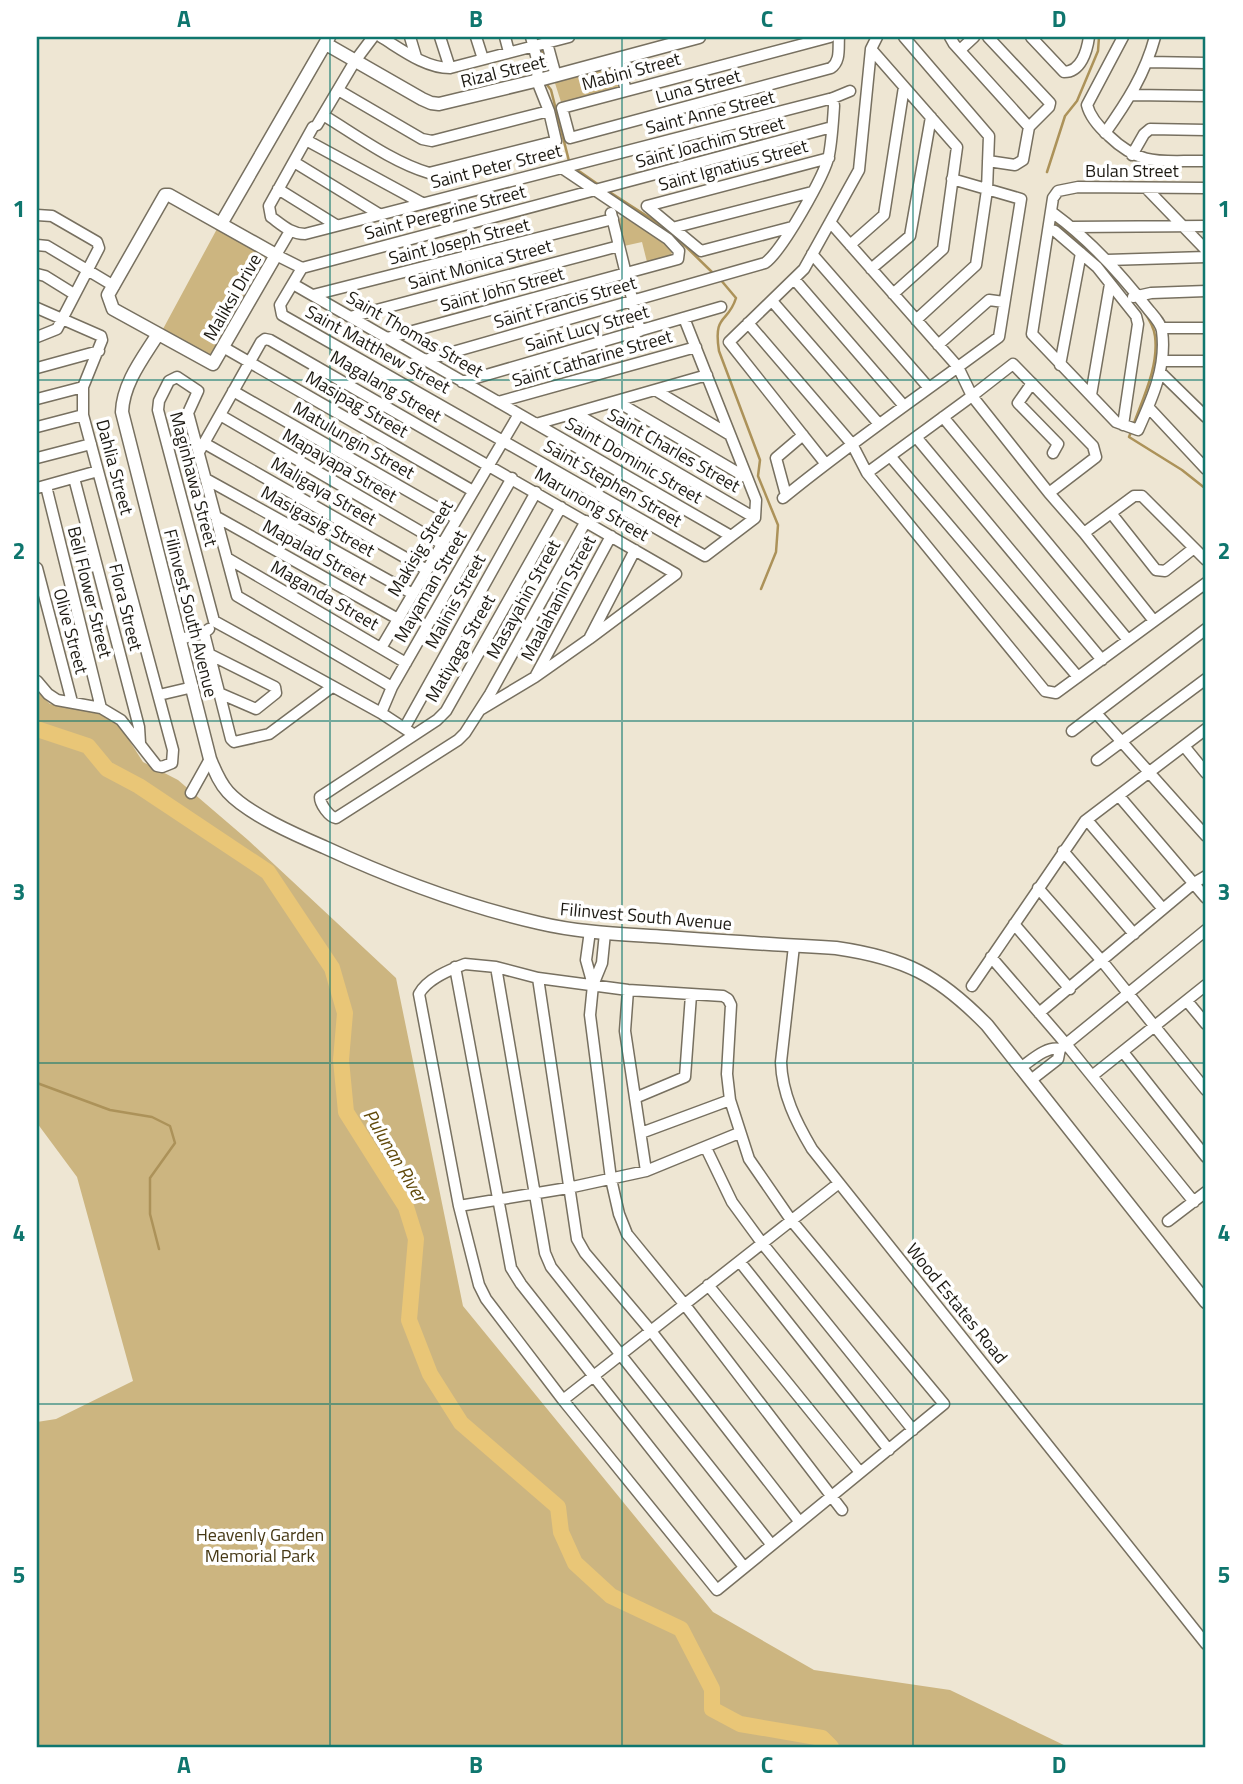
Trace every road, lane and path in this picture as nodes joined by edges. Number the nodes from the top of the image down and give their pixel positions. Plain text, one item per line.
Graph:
1 (373, 37) edge
2 (381, 37) edge
3 (410, 37) edge
4 (440, 37) edge
5 (476, 37) edge
6 (505, 37) edge
7 (569, 37) edge
8 (699, 37) edge
9 (830, 37) edge
10 (839, 37) edge
11 (877, 37) edge
12 (904, 37) edge
13 (950, 37) edge
14 (974, 37) edge
15 (988, 37) edge
16 (1031, 37) edge
17 (1089, 37) edge
18 (1123, 37) edge
19 (1155, 37) edge
20 (328, 40) edge
21 (543, 41) edge
22 (871, 49) junction
23 (960, 50) junction
24 (509, 52) junction
25 (416, 57) junction
26 (483, 59) junction
27 (618, 59) junction
28 (355, 61) junction
29 (1148, 62) junction
30 (1206, 63) edge
31 (450, 68) junction
32 (545, 78) junction
33 (904, 87) junction
34 (338, 90) junction
35 (626, 91) junction
36 (850, 91) dead end
37 (1132, 95) junction
38 (1206, 96) edge
39 (833, 98) junction
40 (562, 108) joint
41 (549, 110) junction
42 (930, 117) junction
43 (318, 123) junction
44 (832, 127) junction
45 (1030, 127) junction
46 (1206, 130) edge
47 (1105, 133) junction
48 (306, 140) junction
49 (1132, 155) junction
50 (829, 158) junction
51 (988, 161) junction
52 (1206, 161) edge
53 (294, 162) junction
54 (570, 166) junction
55 (951, 179) junction
56 (1146, 188) junction
57 (1206, 188) edge
58 (278, 189) junction
59 (987, 190) junction
60 (597, 191) junction
61 (812, 192) junction
62 (608, 200) junction
63 (422, 203) junction
64 (1052, 213) junction
65 (379, 214) junction
66 (37, 215) edge
67 (613, 219) junction
68 (830, 222) junction
69 (221, 224) junction
70 (336, 225) junction
71 (1182, 225) junction
72 (1206, 226) edge
73 (676, 227) junction
74 (792, 227) junction
75 (1071, 227) junction
76 (1049, 229) junction
77 (290, 231) junction
78 (37, 245) edge
79 (850, 245) junction
80 (619, 246) junction
81 (1206, 250) edge
82 (1081, 253) junction
83 (812, 254) junction
84 (276, 255) junction
85 (1206, 257) edge
86 (1107, 260) junction
87 (302, 268) junction
88 (872, 269) junction
89 (88, 270) junction
90 (37, 274) edge
91 (626, 274) junction
92 (794, 279) junction
93 (293, 284) junction
94 (1110, 284) junction
95 (114, 286) junction
96 (1206, 290) edge
97 (893, 294) junction
98 (74, 295) junction
99 (313, 295) junction
100 (1132, 298) junction
101 (772, 300) junction
102 (633, 301) junction
103 (1004, 302) junction
104 (721, 307) dead end
105 (37, 308) edge
106 (350, 317) junction
107 (684, 318) junction
108 (62, 319) junction
109 (916, 320) junction
110 (748, 323) junction
111 (1162, 328) junction
112 (1206, 328) edge
113 (640, 331) junction
114 (158, 334) junction
115 (37, 337) edge
116 (387, 338) junction
117 (938, 345) junction
118 (223, 347) junction
119 (696, 347) junction
120 (99, 351) junction
121 (425, 360) junction
122 (249, 362) junction
123 (1205, 362) edge
124 (1060, 365) junction
125 (1161, 366) junction
126 (958, 367) junction
127 (37, 368) edge
128 (707, 375) junction
129 (462, 382) junction
130 (1032, 383) junction
131 (83, 387) junction
132 (929, 388) junction
133 (655, 390) junction
134 (233, 391) junction
135 (1091, 395) junction
136 (972, 396) junction
137 (37, 399) edge
138 (616, 401) junction
139 (498, 402) junction
140 (904, 406) junction
141 (1149, 408) junction
142 (575, 413) junction
143 (520, 414) junction
144 (83, 415) junction
145 (220, 415) junction
146 (943, 417) junction
147 (1206, 417) edge
148 (536, 424) junction
149 (879, 424) junction
150 (37, 427) edge
151 (1130, 427) junction
152 (1076, 428) junction
153 (730, 435) junction
154 (803, 435) junction
155 (916, 437) junction
156 (504, 440) junction
157 (91, 444) junction
158 (852, 444) junction
159 (202, 447) junction
160 (890, 456) junction
161 (37, 458) edge
162 (825, 463) junction
163 (489, 465) junction
164 (1206, 469) edge
165 (98, 471) junction
166 (867, 473) junction
167 (75, 478) junction
168 (512, 478) junction
169 (747, 478) junction
170 (206, 479) junction
171 (41, 487) edge
172 (473, 491) junction
173 (536, 492) junction
174 (1049, 493) junction
175 (561, 507) junction
176 (1111, 513) junction
177 (215, 516) junction
178 (755, 518) junction
179 (457, 519) junction
180 (586, 521) junction
181 (1084, 533) junction
182 (611, 536) junction
183 (731, 536) junction
184 (442, 544) junction
185 (1194, 548) junction
186 (635, 550) junction
187 (227, 558) junction
188 (1206, 560) edge
189 (37, 568) edge
190 (427, 570) junction
191 (1206, 583) edge
192 (412, 594) junction
193 (398, 618) junction
194 (214, 621) junction
195 (1154, 621) junction
196 (1206, 629) edge
197 (204, 633) junction
198 (180, 639) junction
199 (589, 639) junction
200 (1128, 640) junction
201 (381, 648) junction
202 (209, 654) junction
203 (1101, 660) junction
204 (406, 663) junction
205 (534, 677) junction
206 (1078, 677) junction
207 (1206, 679) edge
208 (37, 681) edge
209 (193, 687) junction
210 (332, 687) junction
211 (392, 687) junction
212 (219, 693) junction
213 (159, 695) junction
214 (72, 702) junction
215 (101, 708) junction
216 (480, 710) junction
217 (381, 713) junction
218 (1096, 713) junction
219 (1206, 729) edge
220 (408, 731) junction
221 (1072, 731) dead end
222 (1122, 741) junction
223 (140, 746) junction
224 (1184, 746) junction
225 (210, 759) junction
226 (1097, 760) dead end
227 (1150, 773) junction
228 (1206, 773) edge
229 (191, 793) dead end
230 (1119, 796) junction
231 (320, 797) joint
232 (1087, 820) junction
233 (1206, 836) edge
234 (1063, 851) junction
235 (1206, 876) edge
236 (1194, 883) junction
237 (1038, 888) junction
238 (1206, 898) edge
239 (1163, 909) junction
240 (1014, 924) junction
241 (1206, 930) edge
242 (590, 931) junction
243 (605, 933) junction
244 (1134, 934) junction
245 (794, 946) junction
246 (991, 957) junction
247 (1102, 961) junction
248 (455, 967) junction
249 (496, 967) junction
250 (538, 978) junction
251 (593, 985) junction
252 (1206, 985) edge
253 (972, 986) dead end
254 (1070, 989) junction
255 (628, 990) junction
256 (691, 995) junction
257 (1129, 995) junction
258 (1188, 1001) junction
259 (1039, 1013) junction
260 (1206, 1024) edge
261 (1155, 1027) junction
262 (1063, 1046) junction
263 (1123, 1052) junction
264 (1020, 1068) junction
265 (1092, 1076) junction
266 (1031, 1080) junction
267 (1206, 1090) edge
268 (635, 1098) junction
269 (730, 1100) junction
270 (641, 1133) junction
271 (739, 1133) junction
272 (706, 1148) junction
273 (1206, 1157) edge
274 (646, 1171) junction
275 (611, 1179) junction
276 (838, 1183) junction
277 (568, 1188) junction
278 (1206, 1192) edge
279 (535, 1193) junction
280 (497, 1200) junction
281 (1194, 1202) junction
282 (459, 1206) junction
283 (791, 1220) junction
284 (1168, 1221) dead end
285 (762, 1243) junction
286 (740, 1262) junction
287 (708, 1285) junction
288 (1206, 1301) edge
289 (685, 1305) junction
290 (651, 1331) junction
291 (621, 1354) junction
292 (593, 1376) junction
293 (563, 1400) junction
294 (913, 1430) junction
295 (889, 1450) junction
296 (859, 1471) junction
297 (830, 1495) junction
298 (842, 1510) dead end
299 (799, 1521) junction
300 (771, 1544) junction
301 (744, 1567) junction
302 (1206, 1644) edge

1 - 28 street
2 - 25 street
3 - 25 street
4 - 31 street
5 - 26 street
6 - 24 street
7 - 21 street
8 - 27 street, Rizal Street
9 - 35 street, Mabini Street
10 - 40 street, Luna Street
11 - 22 street
12 - 51 street
13 - 23 street
14 - 23 street
15 - 45 street
16 - 17 street
18 - 47 street
19 - 29 street
20 - 28 street, Rizal Street
20 - 69 street
21 - 24 street
21 - 32 street
21 - 32 street
22 - 33 street
22 - 68 street
23 - 45 street
24 - 26 street
25 - 31 street
26 - 31 street
27 - 32 street, Rizal Street
27 - 35 street
28 - 32 street, Rizal Street
28 - 34 street
29 - 30 street
29 - 37 street
32 - 41 street
33 - 42 street
33 - 79 street
34 - 41 street
34 - 43 street
35 - 40 street, Mabini Street
36 - 39 street, Saint Anne Street
37 - 38 street
37 - 47 street
39 - 44 street
39 - 54 street, Saint Anne Street
41 - 43 street
42 - 55 street
42 - 88 street
43 - 48 street
44 - 50 street
44 - 60 street, Saint Joachim Street
45 - 51 street
46 - 49 street
47 - 49 street
48 - 53 street
48 - 63 street, Saint Peter Street
49 - 52 street
50 - 61 street, Saint Francis Street
50 - 73 street, Saint Ignatius Street
51 - 59 street
53 - 58 street
53 - 65 street
54 - 60 street
54 - 63 street, Saint Peter Street
55 - 59 street
55 - 97 street
56 - 57 street, Bulan Street
56 - 64 street, Bulan Street
56 - 71 street
58 - 70 street
58 - 77 street
59 - 103 street
59 - 109 street
60 - 62 street
60 - 87 street, Saint Peregrine Street
61 - 73 street
61 - 74 street, Saint Francis Street
62 - 67 street
62 - 91 street, Saint John Street
63 - 65 street, Saint Peter Street
64 - 75 street
64 - 76 street
65 - 70 street, Saint Peter Street
66 - 89 street
67 - 80 street
67 - 99 street, Saint Joseph Street
68 - 79 street
68 - 83 street
69 - 84 street, Maliksi Drive
69 - 95 street, Maliksi Drive
70 - 77 street, Saint Peter Street
71 - 72 street
71 - 75 street
71 - 81 street
73 - 74 street
74 - 102 street, Saint Francis Street
75 - 86 street
76 - 82 street
76 - 124 street
77 - 84 street
78 - 89 street
79 - 88 street
80 - 91 street
80 - 106 street, Saint Monica Street
82 - 94 street
82 - 124 street
83 - 92 street
83 - 132 street
84 - 87 street
84 - 118 street, Maliksi Drive
85 - 86 street
86 - 100 street
87 - 93 street, Saint Matthew Street
88 - 97 street
89 - 95 street
89 - 98 street
90 - 98 street
91 - 102 street
91 - 116 street, Saint John Street
92 - 101 street
92 - 140 street
93 - 99 street, Saint Thomas Street
93 - 156 street, Saint Matthew Street
94 - 100 street
94 - 135 street
95 - 114 street, Maliksi Drive
96 - 100 street
97 - 109 street
98 - 108 street
99 - 106 street, Saint Thomas Street
100 - 111 street
100 - 151 street
101 - 110 street
101 - 149 street
102 - 113 street
102 - 121 street, Saint Francis Street
103 - 117 street
103 - 126 street
104 - 107 street, Saint Lucy Street
105 - 108 street
106 - 116 street, Saint Thomas Street
107 - 113 street, Saint Lucy Street
107 - 119 street
108 - 115 street
108 - 120 street
109 - 117 street
110 - 154 street
110 - 158 street
111 - 112 street
111 - 125 street
113 - 129 street, Saint Lucy Street
114 - 118 street, Maliksi Drive
114 - 198 street, Filinvest South Avenue
116 - 121 street, Saint Thomas Street
117 - 126 street
118 - 122 street, Masipag Street
119 - 128 street
119 - 139 street, Saint Catharine Street
120 - 127 street
120 - 131 street, Dahlia Street
121 - 129 street, Saint Thomas Street
122 - 134 street
122 - 163 street, Magalang Street
122 - 172 street, Masipag Street
123 - 125 street
124 - 135 street
125 - 141 street
125 - 147 street
126 - 132 street
126 - 136 street
128 - 133 street
128 - 153 street
129 - 139 street, Saint Thomas Street
130 - 136 street
130 - 152 street
130 - 152 street
131 - 137 street
131 - 144 street, Dahlia Street
132 - 140 street
133 - 138 street
133 - 153 street
134 - 145 street
134 - 179 street, Matulungin Street
135 - 151 street
136 - 146 street
136 - 174 street
138 - 142 street
138 - 169 street
139 - 143 street, Saint Thomas Street
140 - 149 street
141 - 151 street
141 - 164 street
142 - 148 street
142 - 178 street, Saint Charles Street
143 - 148 street, Saint Dominic Street
143 - 156 street, Makisig Street
144 - 150 street
144 - 157 street, Dahlia Street
145 - 159 street
145 - 184 street, Mapayapa Street
146 - 155 street
146 - 200 street
148 - 183 street, Saint Dominic Street
149 - 158 street
152 - 174 street
153 - 169 street
154 - 162 street
154 - 162 street
155 - 160 street
155 - 203 street
156 - 163 street, Makisig Street
156 - 183 street, Saint Stephen Street
157 - 161 street
157 - 165 street, Dahlia Street
158 - 162 street
158 - 166 street
159 - 170 street
159 - 190 street, Maligaya Street
159 - 194 street, Maginhawa Street
160 - 166 street
160 - 206 street
163 - 168 street, Marunong Street
163 - 172 street, Makisig Street
165 - 167 street
165 - 213 street, Dahlia Street
166 - 206 street
167 - 171 street
167 - 223 street, Flora Street
168 - 173 street, Marunong Street
168 - 204 street, Mayaman Street
169 - 178 street
170 - 177 street
170 - 192 street, Masigasig Street
171 - 215 street, Bell Flower Street
172 - 179 street, Makisig Street
173 - 175 street, Marunong Street
173 - 220 street, Malinis Street
174 - 181 street
175 - 180 street, Marunong Street
175 - 220 street, Matiyaga Street
176 - 181 street
176 - 185 street
176 - 185 street
177 - 187 street
177 - 193 street, Mapalad Street
178 - 183 street
179 - 184 street, Makisig Street
180 - 182 street, Marunong Street
180 - 216 street, Masayahin Street
181 - 195 street
182 - 186 street, Marunong Street
182 - 205 street, Maalahanin Street
184 - 190 street, Makisig Street
185 - 188 street
186 - 199 street
186 - 199 street, Marunong Street
187 - 201 street, Maganda Street
187 - 211 street
189 - 214 street, Olive Street
190 - 192 street, Makisig Street
191 - 195 street
192 - 193 street, Makisig Street
193 - 201 street, Makisig Street
194 - 197 street
194 - 210 street
195 - 200 street
196 - 218 street
197 - 198 street
197 - 202 street
198 - 209 street, Filinvest South Avenue
199 - 205 street
200 - 203 street
201 - 204 street, Maganda Street
202 - 212 street
202 - 212 street
203 - 206 street
204 - 211 street, Mayaman Street
205 - 216 street
207 - 222 street
208 - 214 street
209 - 213 street
209 - 225 street, Filinvest South Avenue
210 - 212 street
210 - 217 street
211 - 217 street, Mayaman Street
213 - 223 street, Dahlia Street
214 - 215 street
215 - 223 street
216 - 231 street, Masayahin Street
217 - 220 street
218 - 221 street
218 - 222 street
219 - 224 street
220 - 231 street, Matiyaga Street
222 - 226 street
222 - 227 street
224 - 227 street
224 - 228 street
225 - 229 street
225 - 242 street, Filinvest South Avenue
227 - 230 street
227 - 233 street
230 - 232 street
230 - 236 street
232 - 234 street
232 - 239 street
234 - 237 street
234 - 244 street
235 - 236 street
236 - 238 street
236 - 239 street
237 - 240 street
237 - 247 street
239 - 244 street
240 - 246 street
240 - 254 street
241 - 257 street
242 - 243 street, Filinvest South Avenue
242 - 251 street
243 - 245 street, Filinvest South Avenue
243 - 251 street
244 - 247 street
245 - 264 street, Filinvest South Avenue
245 - 276 street, Wood Estates Road
246 - 253 street
246 - 259 street
247 - 254 street
247 - 257 street
248 - 249 street
248 - 280 street
248 - 282 street
249 - 250 street
249 - 279 street
250 - 251 street
250 - 277 street
251 - 255 street
251 - 275 street
252 - 258 street
254 - 259 street
255 - 256 street
255 - 268 street
256 - 268 street
256 - 269 street
257 - 261 street
257 - 262 street
258 - 260 street
258 - 261 street
259 - 262 street
261 - 263 street
261 - 267 street
262 - 264 street
262 - 265 street
262 - 266 street
263 - 265 street
263 - 273 street
264 - 266 street, Filinvest South Avenue
265 - 281 street
266 - 288 street, Filinvest South Avenue
268 - 270 street
269 - 270 street
269 - 271 street
270 - 274 street
271 - 272 street
271 - 283 street
272 - 274 street
272 - 285 street
274 - 275 street
275 - 277 street
275 - 289 street
276 - 283 street
276 - 302 street, Wood Estates Road
277 - 279 street
277 - 290 street
278 - 281 street
279 - 280 street
279 - 291 street
280 - 282 street
280 - 292 street
281 - 284 street
282 - 293 street
283 - 285 street
283 - 294 street
285 - 286 street
285 - 294 street
286 - 287 street
286 - 295 street
287 - 289 street
287 - 296 street
289 - 290 street
289 - 297 street
290 - 291 street
290 - 299 street
291 - 292 street
291 - 300 street
292 - 293 street
292 - 301 street
293 - 301 street
294 - 295 street
295 - 296 street
296 - 297 street
297 - 298 street
297 - 299 street
299 - 300 street
300 - 301 street

